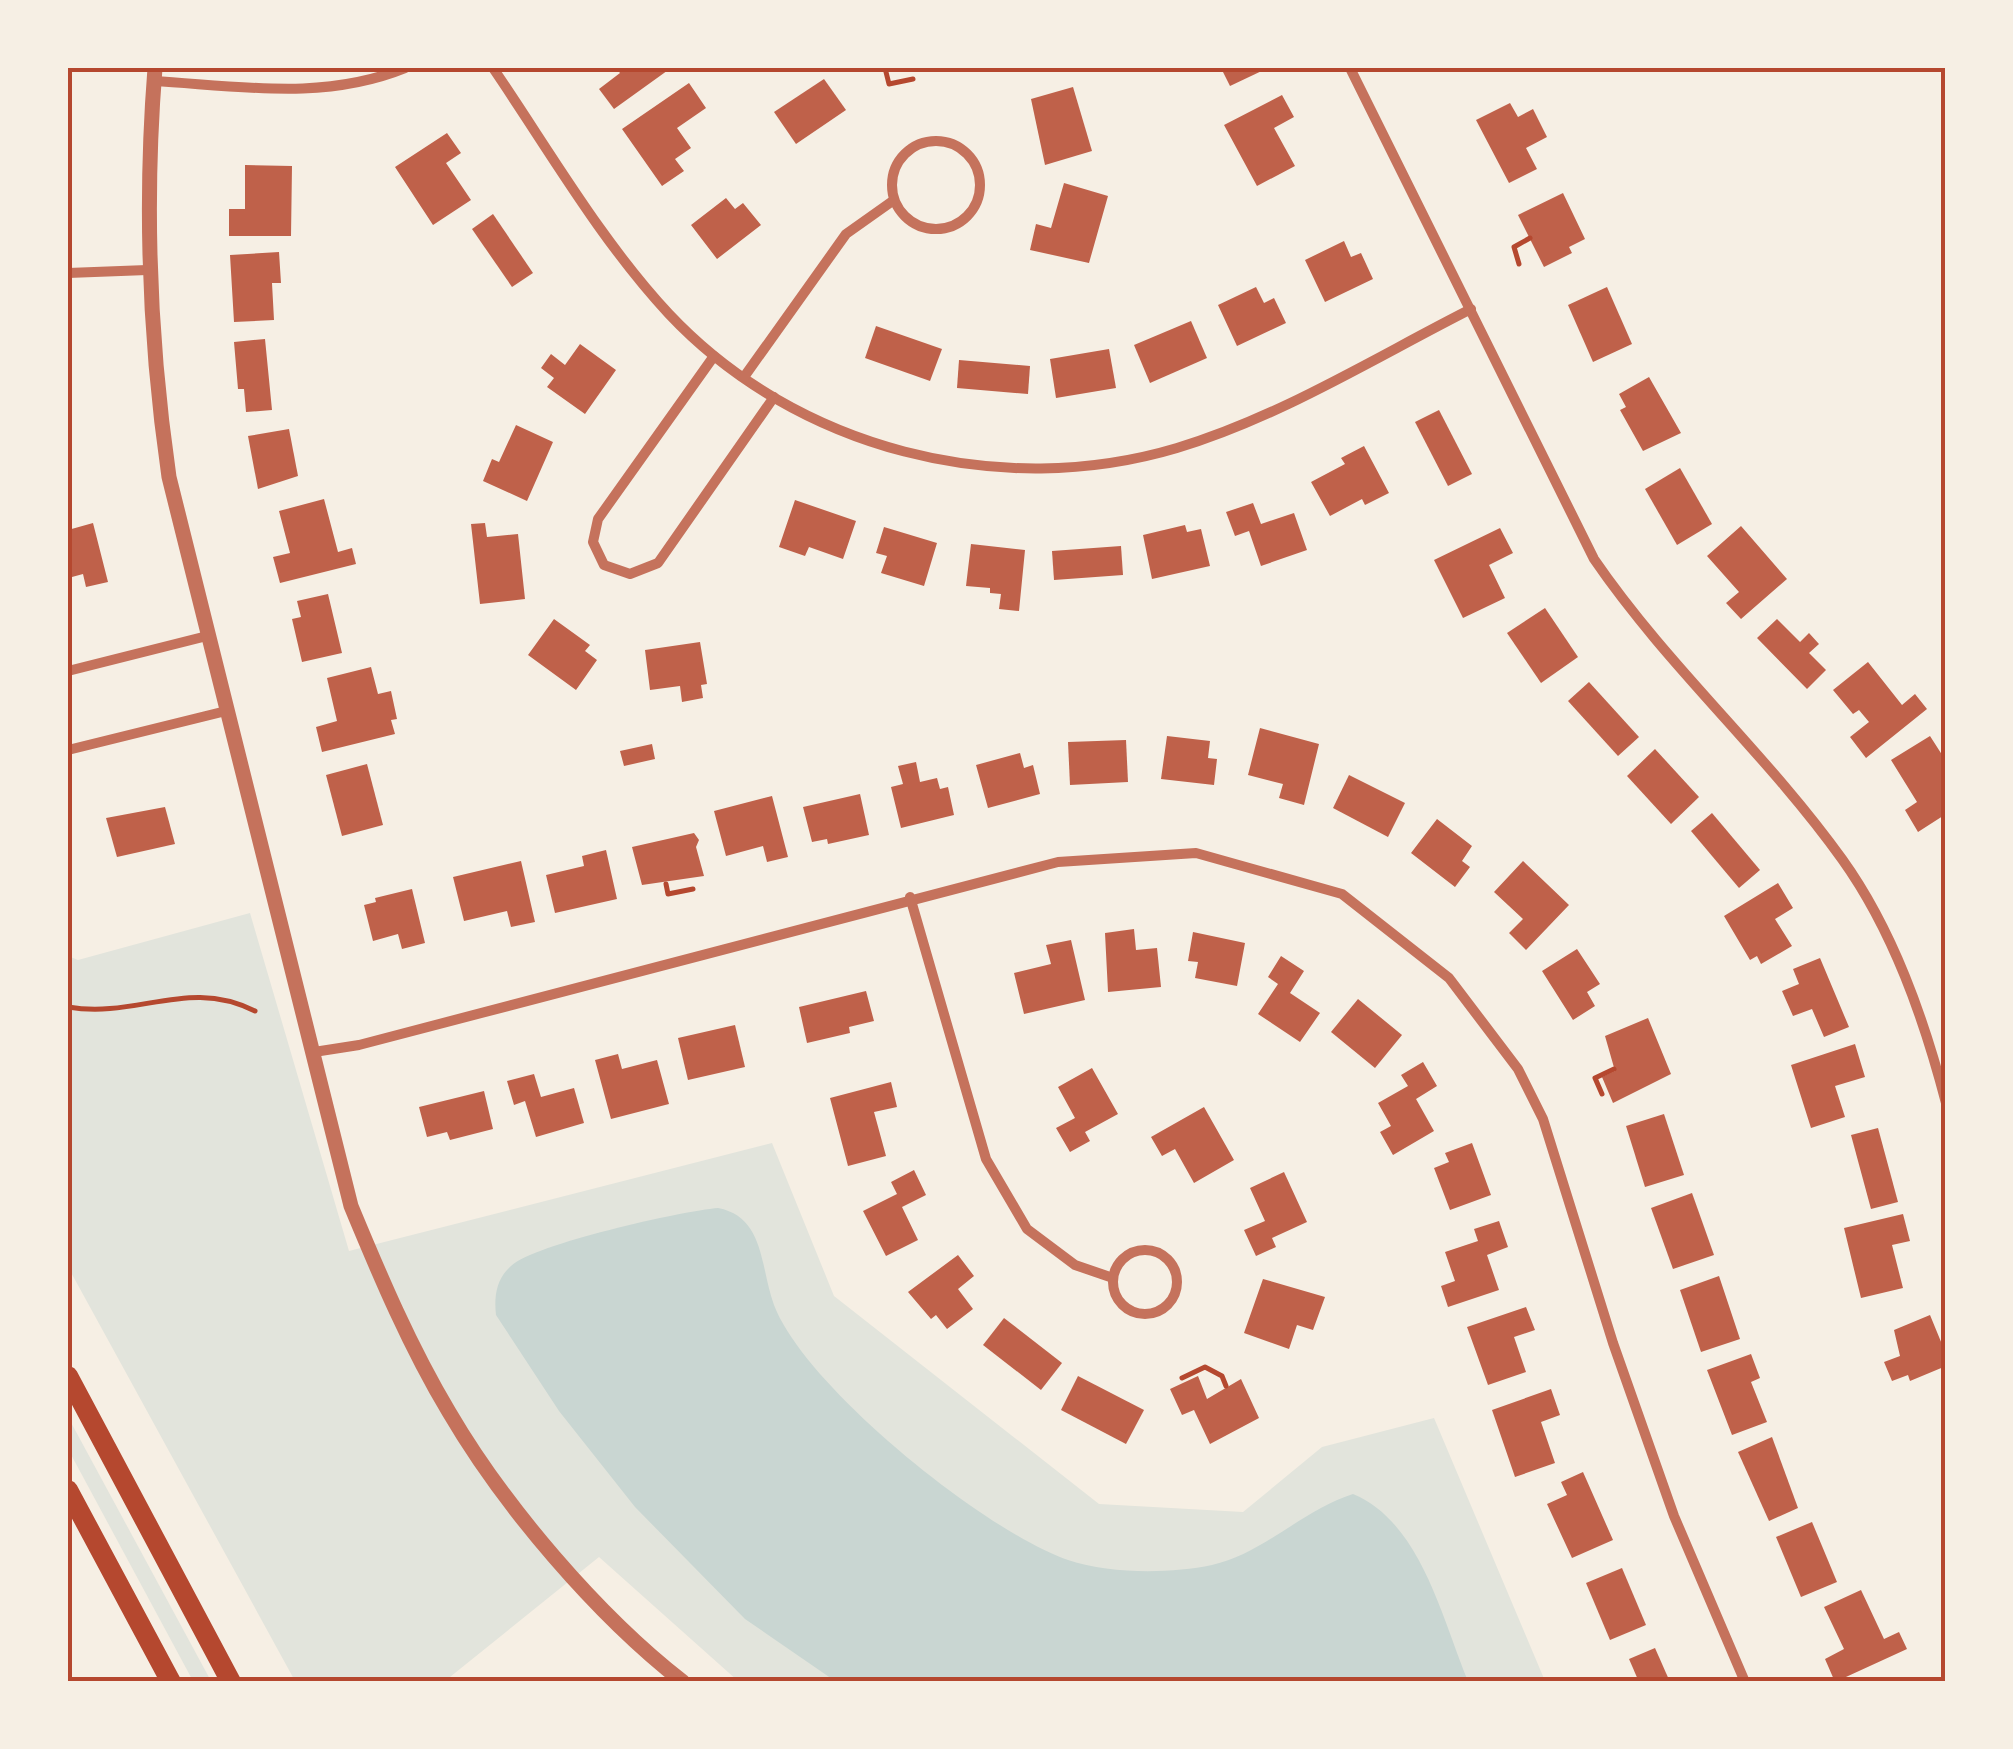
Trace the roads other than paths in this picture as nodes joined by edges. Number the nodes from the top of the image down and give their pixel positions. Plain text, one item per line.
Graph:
1 (405, 68) edge
2 (493, 68) edge
3 (1350, 68) edge
4 (154, 74) edge
5 (894, 200) junction
6 (147, 270) junction
7 (68, 273) edge
8 (1472, 309) junction
9 (714, 356) junction
10 (744, 377) junction
11 (774, 397) junction
12 (207, 636) junction
13 (68, 671) edge
14 (226, 711) junction
15 (68, 750) edge
16 (910, 898) junction
17 (314, 1052) junction
18 (1946, 1104) edge
19 (1113, 1278) junction
20 (68, 1376) edge
21 (68, 1490) edge
22 (172, 1682) edge
23 (232, 1682) edge
24 (683, 1682) edge
25 (1745, 1682) edge

1 - 4 street
2 - 9 street
3 - 8 street
4 - 6 street
5 - 5 street
5 - 10 street
6 - 7 street
6 - 12 street
8 - 11 street
8 - 18 street
9 - 10 street
9 - 11 street
10 - 11 street
12 - 13 street
12 - 14 street
14 - 15 street
14 - 17 street
16 - 17 street
16 - 19 street
16 - 25 street
17 - 24 street
19 - 19 street
20 - 23 main road
21 - 22 main road

